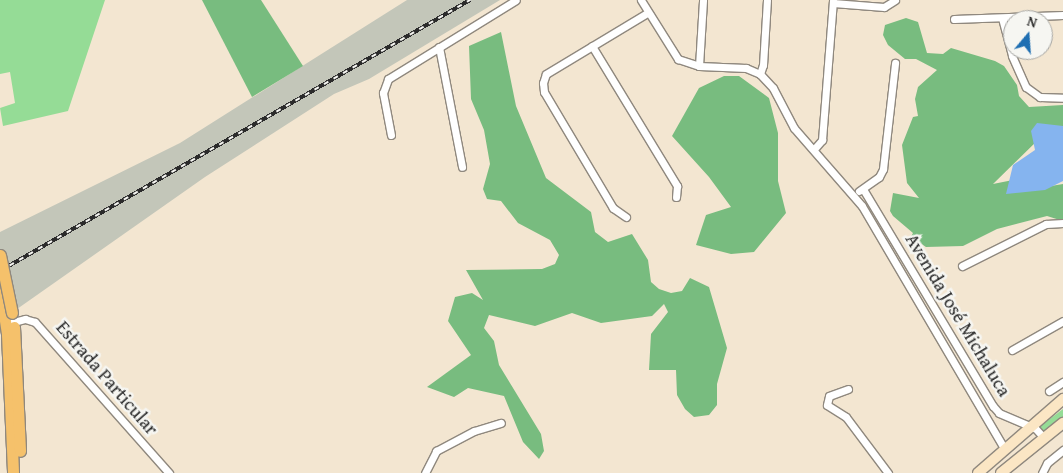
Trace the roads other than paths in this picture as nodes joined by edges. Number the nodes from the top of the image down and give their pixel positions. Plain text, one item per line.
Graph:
1 (516, 0) edge
2 (641, 0) edge
3 (703, 0) edge
4 (767, 0) edge
5 (894, 1) edge
6 (833, 2) edge
7 (647, 13) junction
8 (1063, 15) edge
9 (1002, 18) junction
10 (954, 19) dead end
11 (592, 46) junction
12 (439, 47) junction
13 (895, 63) dead end
14 (698, 66) junction
15 (760, 74) junction
16 (1063, 98) edge
17 (391, 134) dead end
18 (815, 148) junction
19 (462, 167) dead end
20 (862, 189) junction
21 (854, 194) junction
22 (676, 196) dead end
23 (626, 217) dead end
24 (1063, 223) edge
25 (0, 255) edge
26 (962, 266) dead end
27 (0, 288) edge
28 (9, 318) junction
29 (1063, 321) edge
30 (1012, 350) dead end
31 (1063, 382) edge
32 (848, 389) dead end
33 (1049, 391) dead end
34 (1063, 399) edge
35 (501, 422) dead end
36 (1063, 423) edge
37 (1030, 426) junction
38 (1044, 438) junction
39 (1004, 448) junction
40 (1063, 450) edge
41 (991, 469) edge
42 (13, 473) edge
43 (21, 473) edge
44 (169, 473) edge
45 (425, 473) edge
46 (888, 473) edge
47 (978, 473) edge
48 (1001, 473) edge
49 (1042, 473) edge

1 - 12 street
2 - 7 street
3 - 14 street
4 - 15 street
5 - 6 street
6 - 18 street
7 - 11 street
7 - 14 street
8 - 9 street
9 - 10 street
9 - 16 street
11 - 22 street
11 - 23 street
12 - 17 street
12 - 19 street
13 - 20 street
14 - 15 street
15 - 18 street, Avenida José Michaluca
18 - 21 street, Avenida José Michaluca
20 - 21 street
20 - 37 street, Avenida José Michaluca
21 - 39 street, Avenida José Michaluca
24 - 26 street
25 - 28 main road, bridge
27 - 28 main road
28 - 42 main road
28 - 43 main road
28 - 44 street, Estrada Particular
29 - 30 street
31 - 33 street
32 - 46 street
34 - 37 main road
35 - 45 street
36 - 38 main road
37 - 38 street, Avenida José Michaluca
37 - 39 main road
38 - 48 main road
39 - 41 main road
40 - 49 street
41 - 47 main road

